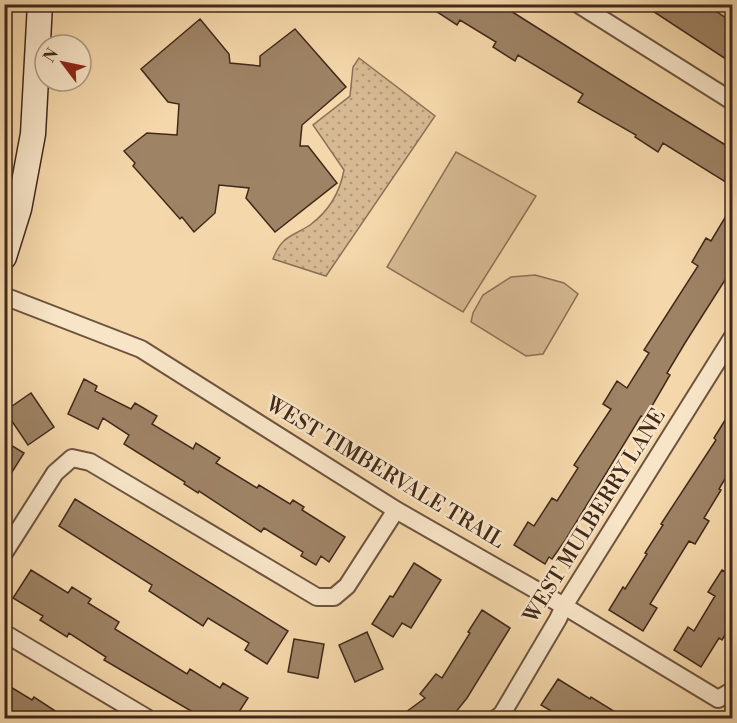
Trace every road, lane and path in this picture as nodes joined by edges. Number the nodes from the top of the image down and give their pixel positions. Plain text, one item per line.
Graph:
1 (40, 4) edge
2 (578, 4) edge
3 (732, 101) edge
4 (4, 257) edge
5 (4, 296) edge
6 (732, 338) edge
7 (396, 510) junction
8 (4, 553) edge
9 (564, 606) junction
10 (4, 633) edge
11 (732, 691) edge
12 (503, 717) edge
13 (146, 718) edge

1 - 4 street
2 - 3 street
5 - 7 street, WEST TIMBERVALE TRAIL
6 - 9 street, WEST MULBERRY LANE
7 - 8 street
7 - 9 street, WEST TIMBERVALE TRAIL
9 - 11 street, WEST TIMBERVALE TRAIL
9 - 12 street, WEST MULBERRY LANE
10 - 13 street

